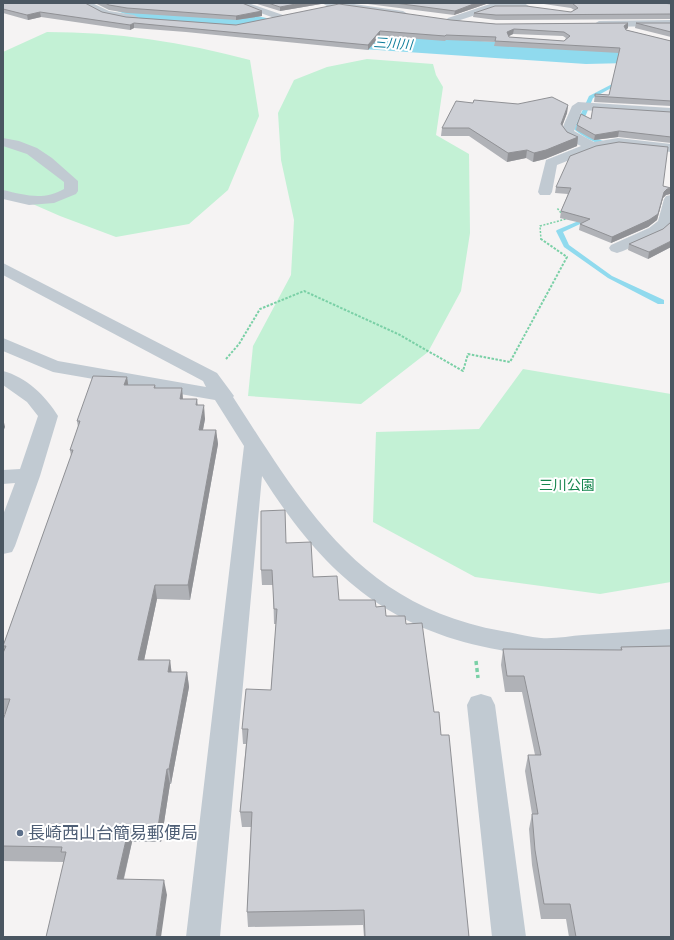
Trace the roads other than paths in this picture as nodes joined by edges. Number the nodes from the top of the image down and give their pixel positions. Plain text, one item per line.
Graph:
1 (84, 3) edge
2 (239, 3) edge
3 (332, 4) edge
4 (531, 5) edge
5 (316, 9) edge
6 (401, 13) junction
7 (599, 14) edge
8 (414, 15) edge
9 (142, 19) edge
10 (262, 20) edge
11 (390, 22) edge
12 (474, 22) edge
13 (671, 23) edge
14 (590, 24) edge
15 (606, 24) junction
16 (626, 24) junction
17 (642, 34) edge
18 (671, 112) edge
19 (3, 142) edge
20 (596, 145) junction
21 (671, 148) edge
22 (545, 192) road end
23 (3, 194) edge
24 (671, 199) edge
25 (616, 248) dead end
26 (3, 268) edge
27 (3, 344) edge
28 (53, 366) junction
29 (10, 381) edge
30 (224, 396) junction
31 (254, 447) junction
32 (3, 476) edge
33 (29, 476) junction
34 (3, 546) edge
35 (671, 638) edge
36 (481, 704) road end
37 (203, 937) edge
38 (509, 937) edge

1 - 9 street
2 - 10 street
3 - 5 street
3 - 6 street
4 - 12 street
6 - 8 street
6 - 11 street
7 - 16 street
13 - 16 street
14 - 15 street
15 - 16 street
15 - 17 street
18 - 20 street
19 - 23 street
20 - 21 street
20 - 22 street
24 - 25 street
26 - 30 street
27 - 28 street
28 - 29 street
28 - 30 street
29 - 33 street
30 - 31 street
31 - 35 street
31 - 37 street
32 - 33 street
33 - 34 street
36 - 38 street

